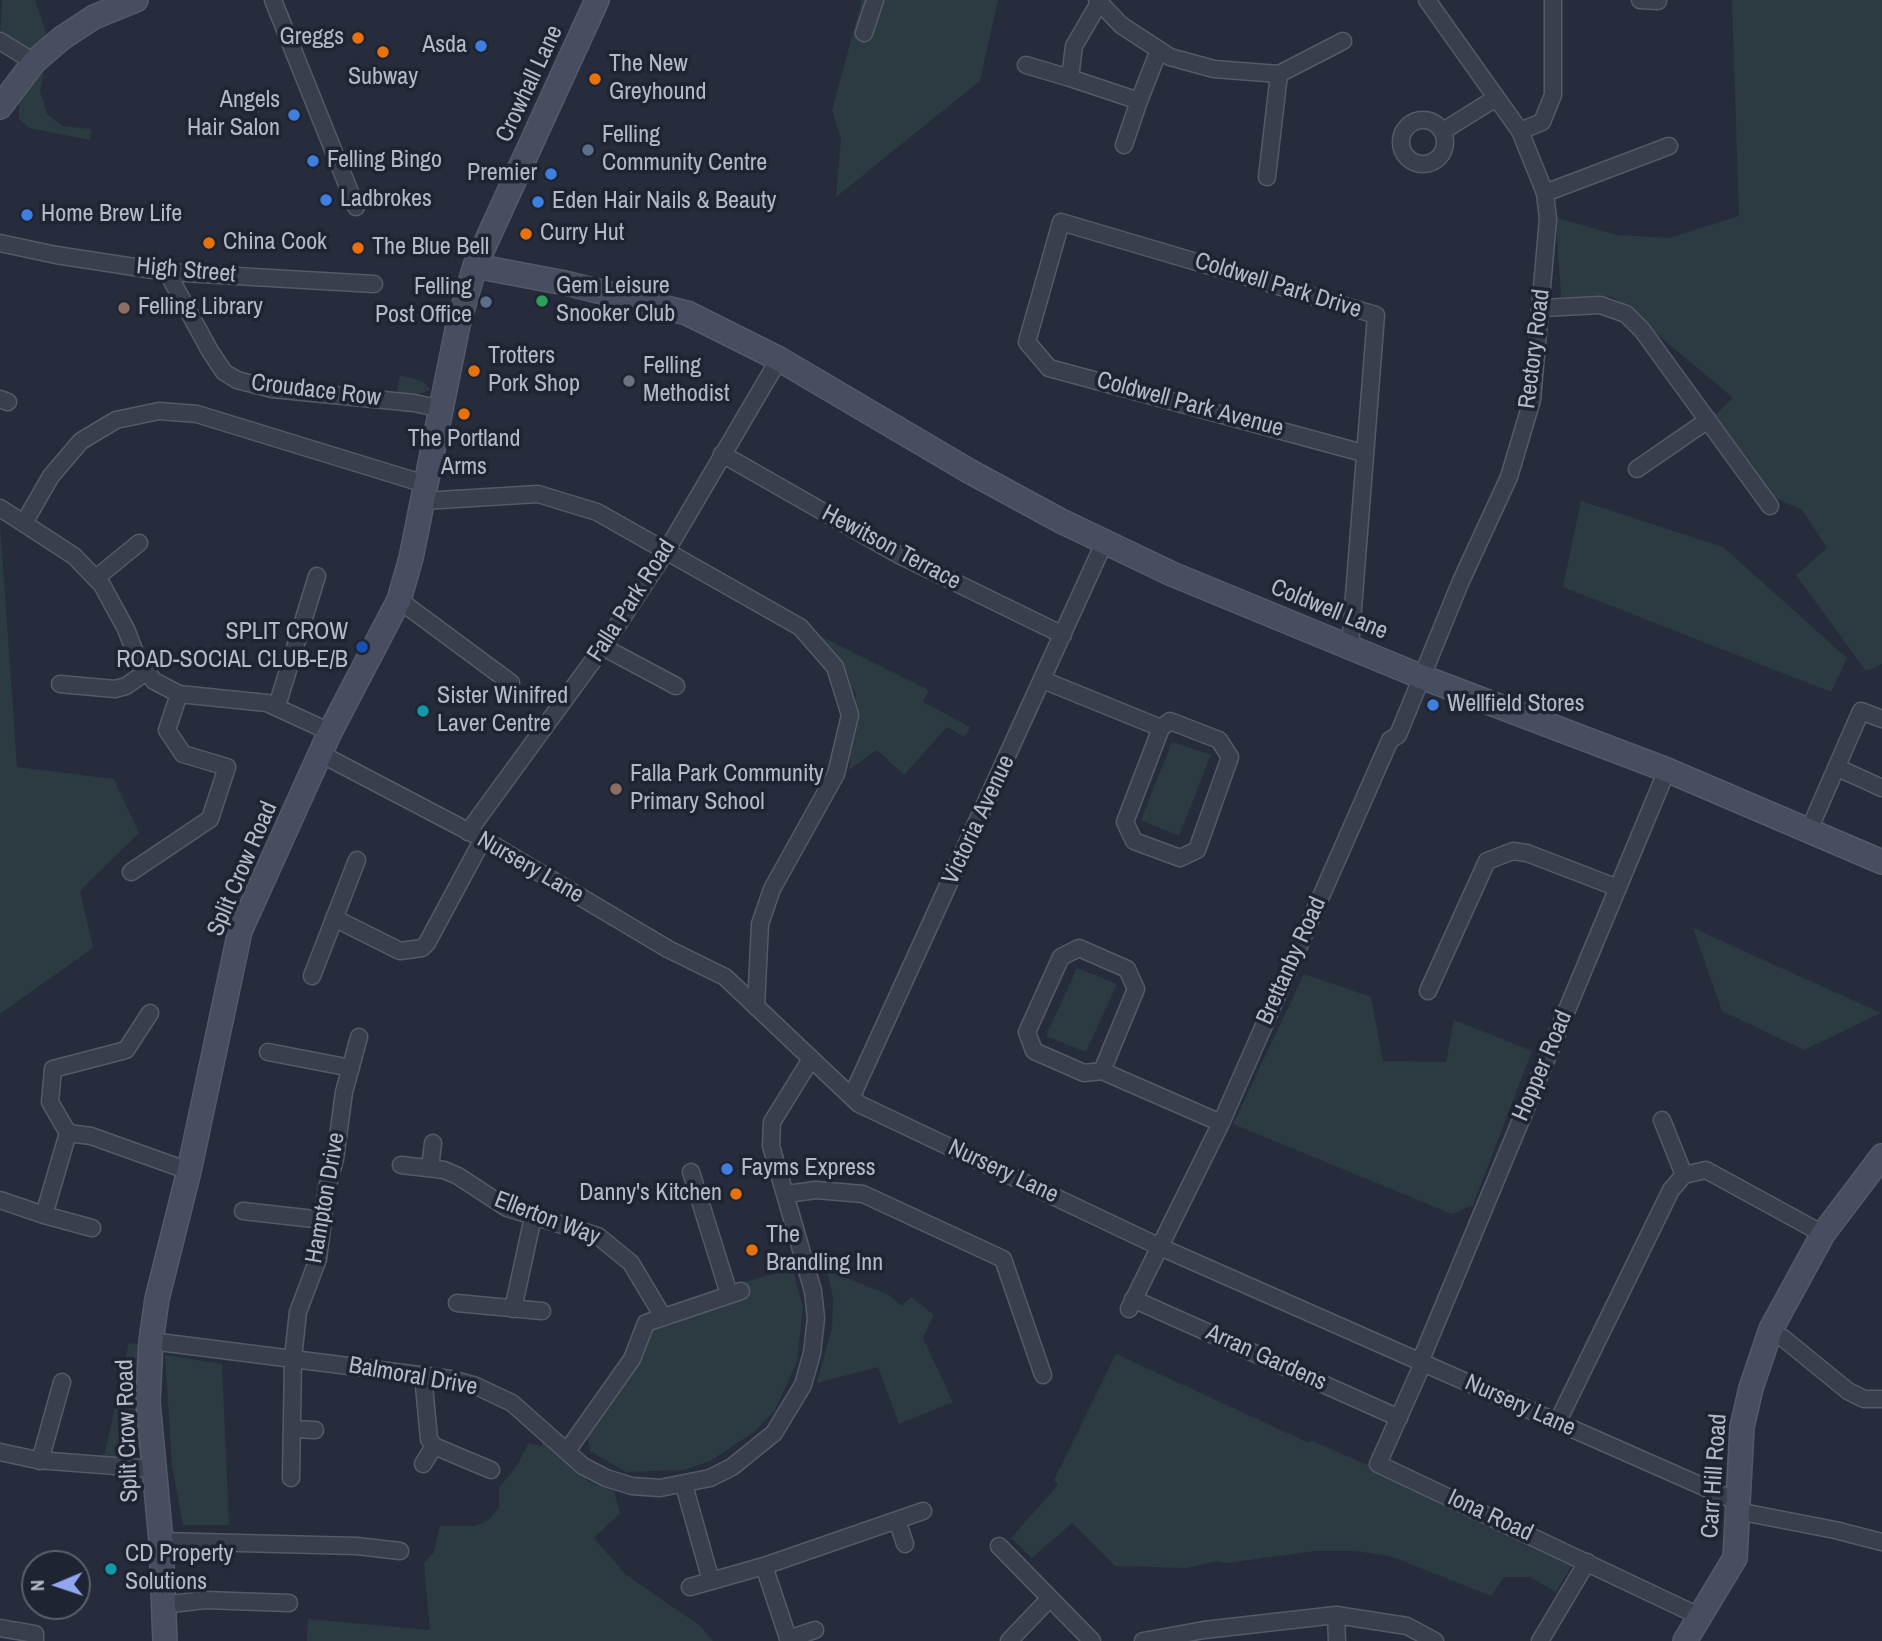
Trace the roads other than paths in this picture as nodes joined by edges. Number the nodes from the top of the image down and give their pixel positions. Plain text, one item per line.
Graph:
1 (136, 0) edge
2 (273, 0) edge
3 (597, 0) edge
4 (875, 0) edge
5 (1427, 0) edge
6 (1553, 0) edge
7 (1640, 0) edge
8 (1658, 1) edge
9 (1098, 2) edge
10 (864, 33) dead end
11 (0, 41) edge
12 (1343, 41) dead end
13 (1159, 50) junction
14 (34, 62) junction
15 (1026, 65) dead end
16 (1279, 74) junction
17 (1070, 78) junction
18 (1496, 97) junction
19 (1139, 101) junction
20 (0, 107) edge
21 (1443, 131) dead end
22 (1520, 131) junction
23 (1124, 145) dead end
24 (1669, 146) dead end
25 (1267, 177) dead end
26 (1545, 193) junction
27 (356, 207) dead end
28 (0, 243) edge
29 (475, 266) junction
30 (167, 272) junction
31 (374, 284) dead end
32 (1543, 307) junction
33 (1027, 342) joint
34 (779, 359) junction
35 (442, 409) junction
36 (1708, 420) junction
37 (1363, 453) junction
38 (722, 454) junction
39 (1637, 469) dead end
40 (424, 492) junction
41 (1770, 506) dead end
42 (0, 508) edge
43 (24, 523) junction
44 (1104, 542) junction
45 (139, 543) dead end
46 (667, 550) junction
47 (317, 576) dead end
48 (96, 578) junction
49 (399, 600) junction
50 (1063, 635) junction
51 (603, 647) junction
52 (1350, 647) junction
53 (146, 672) junction
54 (1422, 677) junction
55 (1043, 680) junction
56 (511, 682) dead end
57 (60, 684) dead end
58 (676, 686) dead end
59 (179, 694) junction
60 (277, 706) junction
61 (1882, 719) edge
62 (1161, 728) junction
63 (330, 732) junction
64 (321, 754) junction
65 (1838, 768) junction
66 (1667, 770) junction
67 (1882, 788) edge
68 (1809, 830) junction
69 (475, 836) junction
70 (357, 860) dead end
71 (1882, 862) edge
72 (131, 872) dead end
73 (1618, 888) junction
74 (334, 918) junction
75 (312, 976) dead end
76 (1428, 991) dead end
77 (756, 1007) junction
78 (150, 1013) dead end
79 (359, 1037) dead end
80 (268, 1052) dead end
81 (811, 1059) junction
82 (351, 1068) junction
83 (1102, 1071) junction
84 (852, 1096) junction
85 (1662, 1120) dead end
86 (1222, 1123) junction
87 (68, 1132) junction
88 (433, 1143) dead end
89 (1882, 1156) edge
90 (401, 1165) dead end
91 (430, 1168) junction
92 (189, 1171) junction
93 (691, 1172) dead end
94 (1684, 1175) junction
95 (786, 1195) junction
96 (0, 1199) edge
97 (243, 1211) dead end
98 (44, 1215) junction
99 (533, 1217) junction
100 (323, 1220) junction
101 (92, 1228) dead end
102 (1823, 1234) junction
103 (1158, 1246) junction
104 (457, 1303) dead end
105 (1131, 1304) joint
106 (513, 1309) junction
107 (542, 1311) dead end
108 (662, 1315) junction
109 (1783, 1338) dead end
110 (151, 1341) junction
111 (293, 1358) junction
112 (1422, 1363) junction
113 (423, 1375) junction
114 (1043, 1375) dead end
115 (62, 1382) dead end
116 (1882, 1399) edge
117 (1399, 1418) junction
118 (1557, 1423) junction
119 (292, 1429) junction
120 (315, 1430) dead end
121 (434, 1446) junction
122 (567, 1451) junction
123 (0, 1452) edge
124 (40, 1461) junction
125 (423, 1464) dead end
126 (154, 1469) junction
127 (491, 1470) dead end
128 (291, 1478) dead end
129 (684, 1485) junction
130 (1738, 1507) junction
131 (923, 1511) dead end
132 (897, 1520) junction
133 (160, 1541) junction
134 (1882, 1542) edge
135 (905, 1544) dead end
136 (999, 1546) dead end
137 (400, 1550) dead end
138 (1587, 1562) junction
139 (764, 1566) junction
140 (711, 1581) junction
141 (690, 1587) dead end
142 (1050, 1598) junction
143 (289, 1603) dead end
144 (162, 1605) junction
145 (1336, 1615) junction
146 (1701, 1616) junction
147 (0, 1628) edge
148 (815, 1630) dead end
149 (789, 1640) edge
150 (35, 1641) edge
151 (165, 1641) edge
152 (1009, 1641) edge
153 (1092, 1641) edge
154 (1143, 1641) edge
155 (1337, 1641) edge
156 (1435, 1641) edge
157 (1539, 1641) edge
158 (1685, 1641) edge

1 - 14 street
2 - 27 street
3 - 29 street, Crowhall Lane
4 - 10 street
5 - 18 street, Rectory Road
6 - 22 street
7 - 8 street
9 - 13 street
9 - 17 street
11 - 14 street
12 - 16 street
13 - 16 street
13 - 19 street
14 - 20 street
15 - 17 street
16 - 25 street
17 - 19 street
18 - 21 street
18 - 22 street, Rectory Road
19 - 23 street
22 - 26 street, Rectory Road
24 - 26 street
26 - 32 street, Rectory Road
28 - 30 street, High Street
29 - 34 street, Coldwell Lane
29 - 35 street, Split Crow Road
30 - 31 street, High Street
30 - 35 street, Croudace Row
32 - 36 street
32 - 54 street, Rectory Road
33 - 37 street, Coldwell Park Avenue
33 - 37 street, Coldwell Park Drive
34 - 38 street, Falla Park Road
34 - 44 street, Coldwell Lane
35 - 40 street, Split Crow Road
36 - 39 street
36 - 41 street
37 - 52 street, Coldwell Park Drive
38 - 46 street, Falla Park Road
38 - 50 street, Hewitson Terrace
40 - 43 street
40 - 46 street
40 - 49 street, Split Crow Road
42 - 43 street
43 - 48 street
44 - 50 street, Victoria Avenue
44 - 52 street, Coldwell Lane
45 - 48 street
46 - 51 street, Falla Park Road
46 - 77 street
47 - 60 street
48 - 53 street
49 - 56 street
49 - 63 street, Split Crow Road
50 - 55 street, Victoria Avenue
51 - 58 street
51 - 69 street, Falla Park Road
52 - 54 street, Coldwell Lane
53 - 57 street
53 - 59 street
54 - 66 street, Coldwell Lane
54 - 86 street, Brettanby Road
55 - 62 street
55 - 84 street, Victoria Avenue
59 - 60 street
59 - 72 street
60 - 63 street
61 - 65 street
62 - 62 street
63 - 64 street, Split Crow Road
64 - 69 street, Nursery Lane
64 - 92 street, Split Crow Road
65 - 67 street
65 - 68 street
66 - 68 street, Coldwell Lane
66 - 73 street, Hopper Road
68 - 71 street, Coldwell Lane
69 - 74 street, Falla Park Road
69 - 77 street, Nursery Lane
70 - 74 street
73 - 76 street
73 - 112 street, Hopper Road
74 - 75 street
77 - 81 street, Nursery Lane
78 - 87 street
79 - 82 street, Hampton Drive
80 - 82 street
81 - 84 street, Nursery Lane
81 - 95 street, Balmoral Drive
82 - 100 street, Hampton Drive
83 - 83 street
83 - 86 street
84 - 103 street, Nursery Lane
85 - 94 street
86 - 103 street, Brettanby Road
87 - 92 street
87 - 98 street
88 - 91 street
89 - 102 street, Carr Hill Road
90 - 91 street, Ellerton Way
91 - 99 street, Ellerton Way
92 - 110 street, Split Crow Road
93 - 108 street
94 - 102 street
94 - 118 street
95 - 114 street
95 - 129 street, Balmoral Drive
96 - 98 street
97 - 100 street
98 - 101 street
99 - 106 street
99 - 108 street, Ellerton Way
100 - 111 street, Hampton Drive
102 - 130 street, Carr Hill Road
103 - 105 street, Brettanby Road
103 - 112 street, Nursery Lane
104 - 106 street
105 - 117 street, Arran Gardens
106 - 107 street
108 - 122 street
109 - 116 street
110 - 111 street, Balmoral Drive
110 - 126 street, Split Crow Road
111 - 113 street, Balmoral Drive
111 - 119 street, Hampton Drive
112 - 117 street, Iona Road
112 - 118 street, Nursery Lane
113 - 121 street
113 - 122 street, Balmoral Drive
115 - 124 street
117 - 138 street, Iona Road
118 - 130 street, Nursery Lane
119 - 120 street
119 - 128 street, Hampton Drive
121 - 125 street
121 - 127 street
122 - 129 street, Balmoral Drive
123 - 124 street
124 - 126 street
126 - 133 street, Split Crow Road
129 - 140 street
130 - 134 street, Nursery Lane
130 - 146 street, Carr Hill Road
131 - 132 street
132 - 135 street
132 - 139 street
133 - 137 street
133 - 144 street, Split Crow Road
136 - 142 street
138 - 146 street, Iona Road
138 - 157 street
139 - 140 street
139 - 149 street
140 - 141 street
142 - 152 street
142 - 153 street
143 - 144 street
144 - 151 street, Split Crow Road
145 - 154 street
145 - 155 street
145 - 156 street
146 - 158 street, Carr Hill Road
147 - 150 street
148 - 149 street

